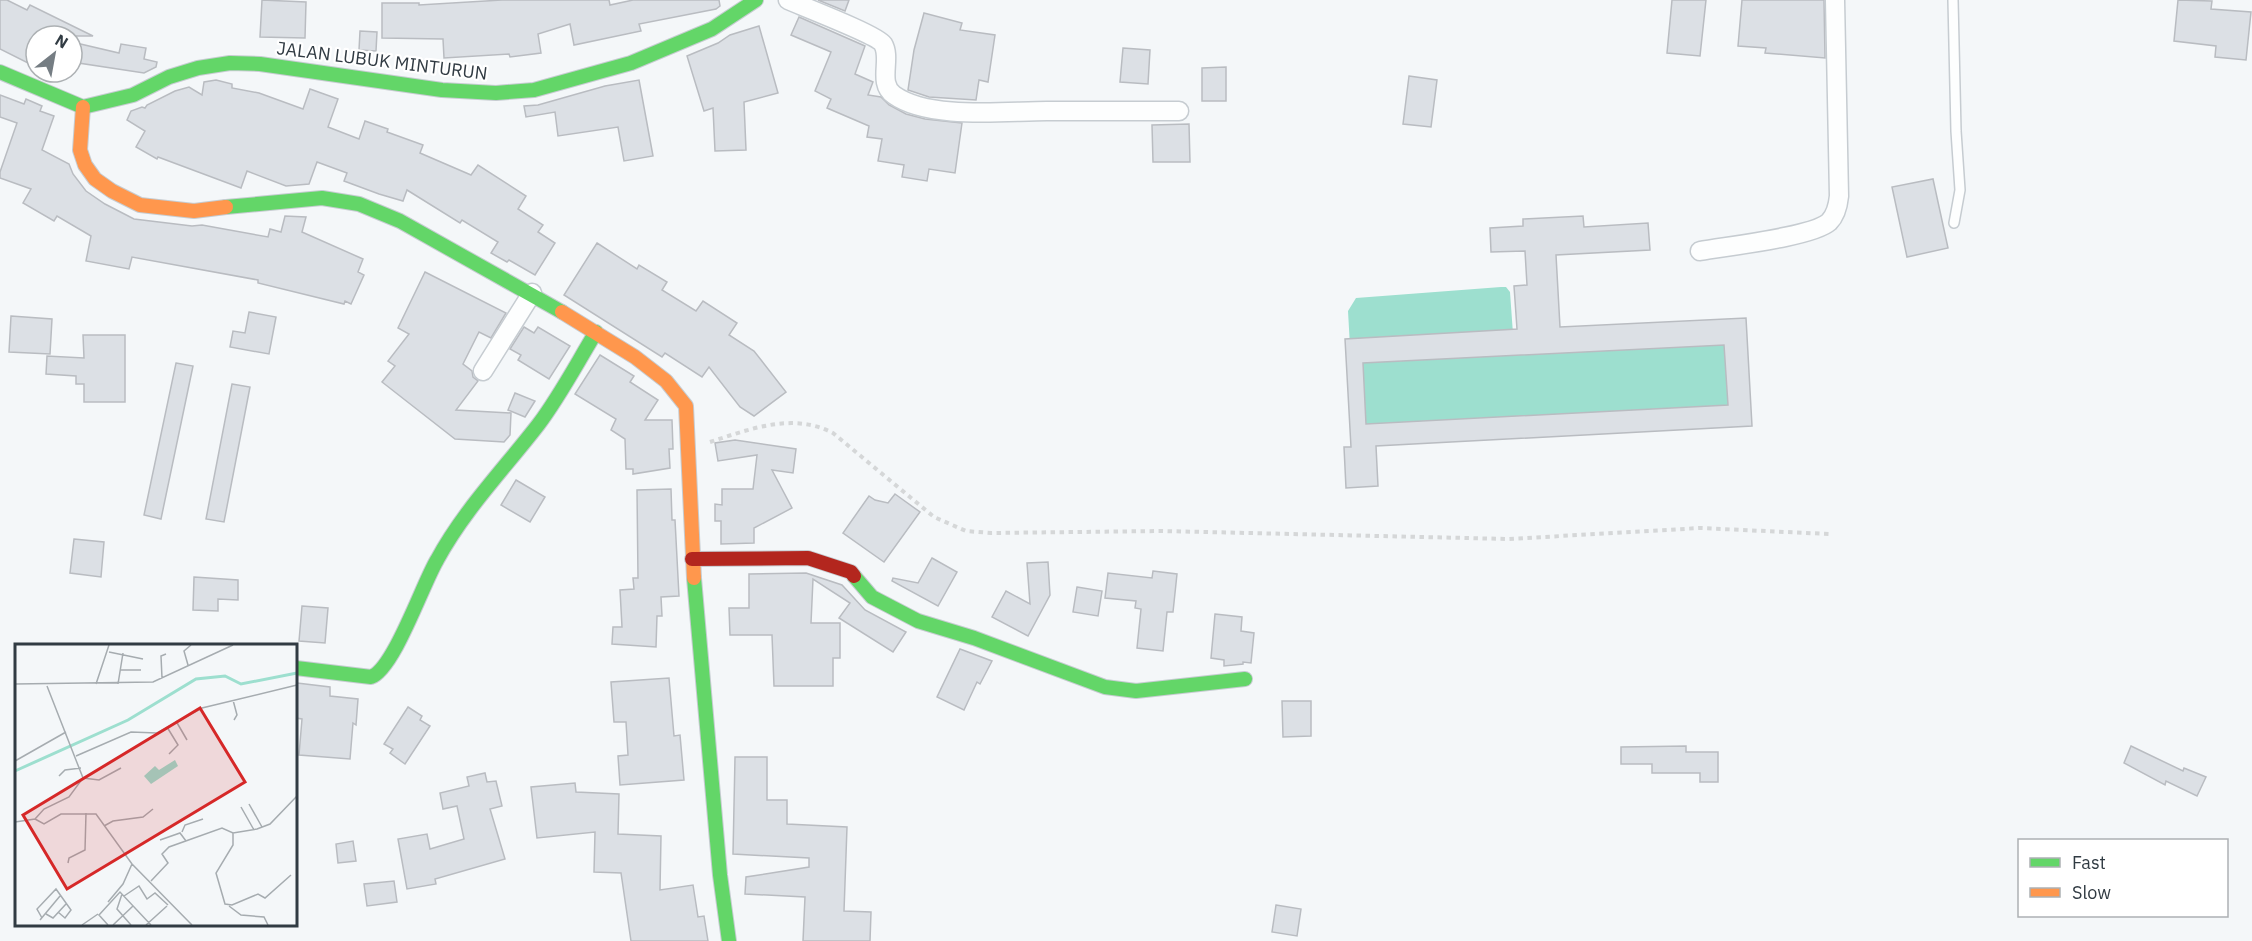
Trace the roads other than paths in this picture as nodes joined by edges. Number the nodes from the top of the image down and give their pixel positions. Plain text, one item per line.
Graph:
1 (756, 0) edge
2 (788, 0) edge
3 (1835, 0) edge
4 (1953, 0) edge
5 (0, 72) edge
6 (82, 107) junction
7 (1179, 111) dead end
8 (1954, 223) dead end
9 (1700, 251) dead end
10 (532, 293) junction
11 (596, 332) junction
12 (483, 371) dead end
13 (692, 559) junction
14 (297, 668) edge
15 (1245, 679) dead end
16 (729, 941) edge

1 - 6 street, JALAN LUBUK MINTURUN
2 - 7 street
3 - 9 street
4 - 8 lane
5 - 6 street
6 - 10 street
10 - 11 street
10 - 12 street
11 - 13 street
11 - 14 street
13 - 15 street
13 - 16 street

